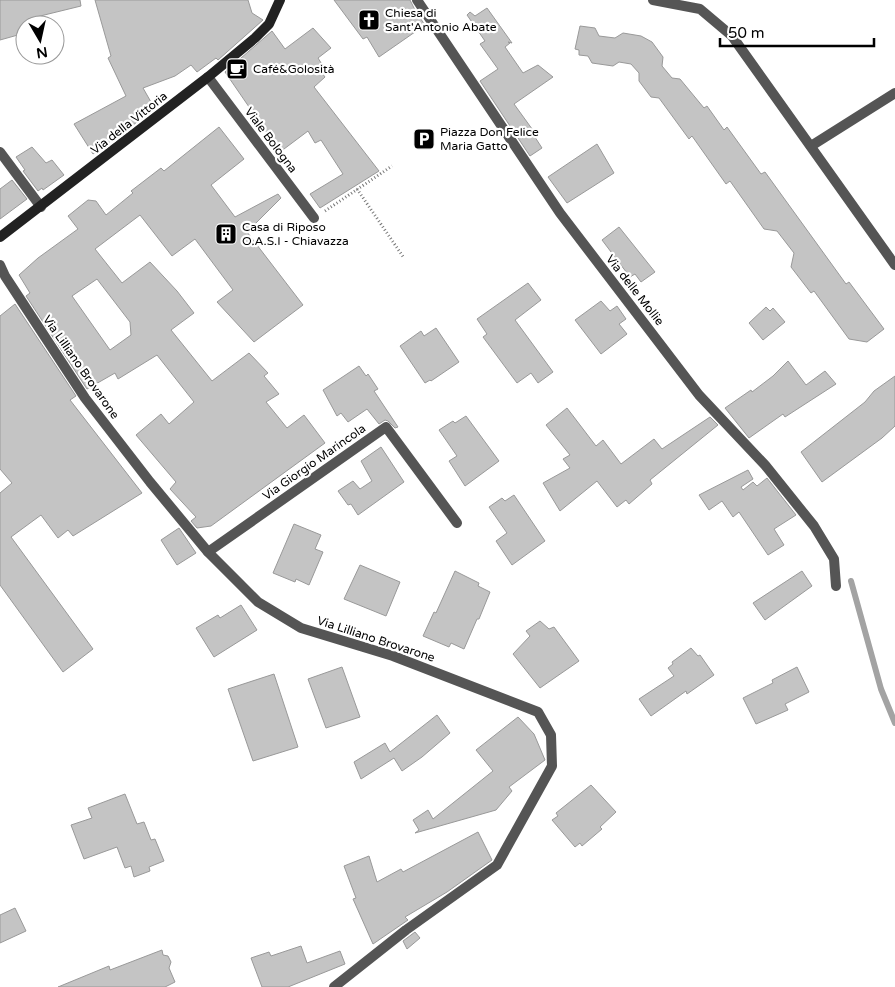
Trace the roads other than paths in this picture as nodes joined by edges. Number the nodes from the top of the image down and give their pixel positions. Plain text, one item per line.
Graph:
1 (280, 0) edge
2 (417, 0) edge
3 (654, 0) edge
4 (208, 77) junction
5 (895, 93) edge
6 (811, 146) junction
7 (0, 152) edge
8 (41, 207) junction
9 (314, 218) road end
10 (0, 237) edge
11 (0, 265) edge
12 (895, 266) edge
13 (2, 278) edge
14 (457, 522) dead end
15 (208, 552) junction
16 (836, 586) dead end
17 (334, 987) edge

1 - 4 street, Via della Vittoria
2 - 16 street, Via delle Mollie
3 - 6 street
4 - 8 street, Via della Vittoria
4 - 9 street, Viale Bologna
5 - 6 street
6 - 12 street
7 - 8 street
8 - 10 street, Via della Vittoria
11 - 13 street, Via Lilliano Brovarone
13 - 15 street, Via Lilliano Brovarone
14 - 15 street, Via Giorgio Marincola
15 - 17 street, Via Lilliano Brovarone

